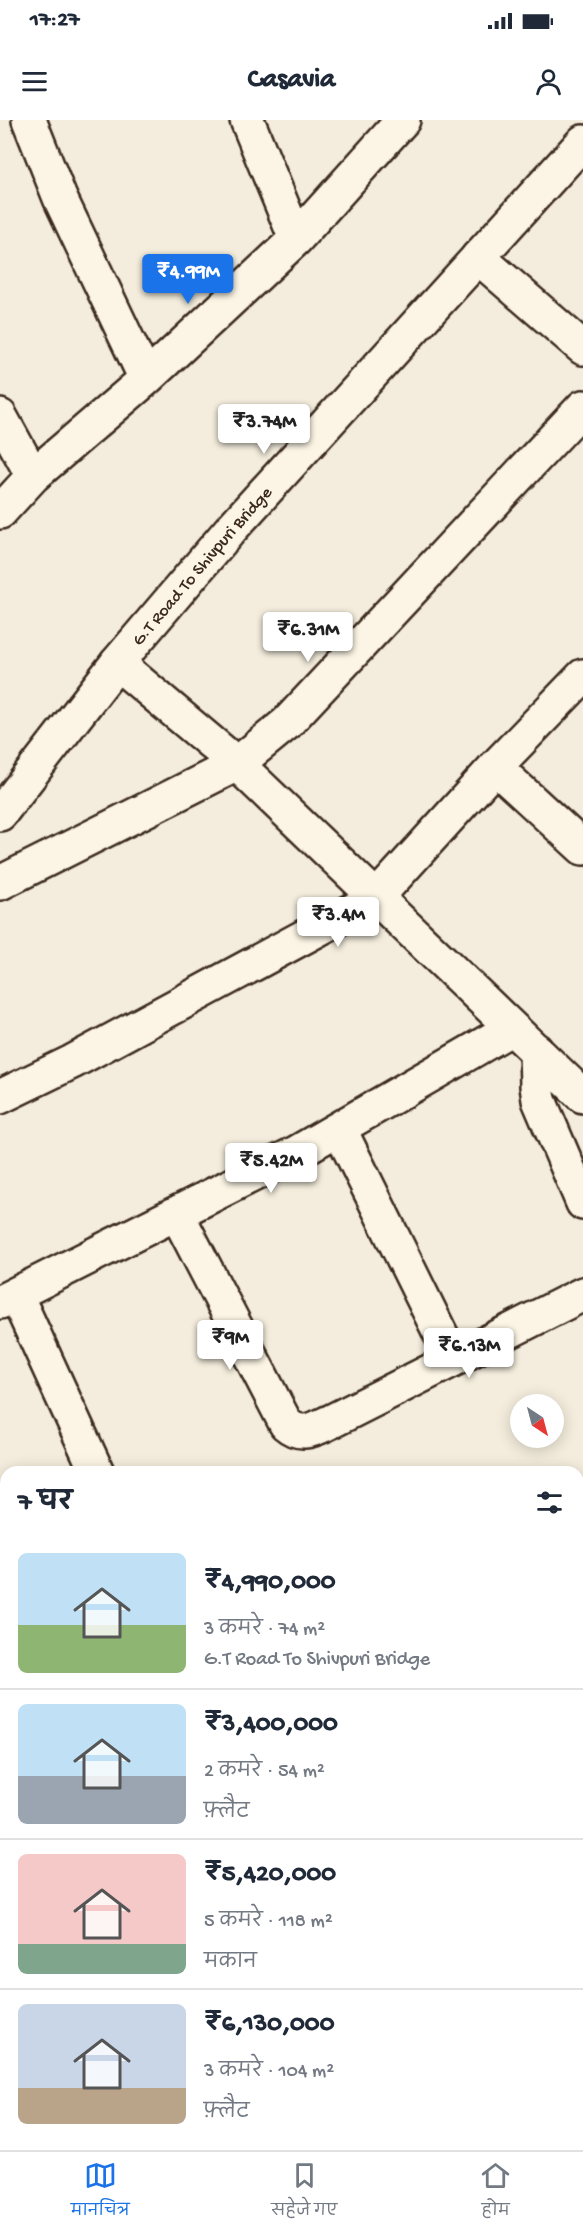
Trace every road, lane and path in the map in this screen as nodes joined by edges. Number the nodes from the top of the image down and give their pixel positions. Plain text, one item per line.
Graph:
1 (29, 120) edge
2 (246, 120) edge
3 (403, 120) edge
4 (583, 142) edge
5 (296, 239) junction
6 (478, 256) junction
7 (583, 348) edge
8 (146, 379) junction
9 (583, 407) edge
10 (0, 416) edge
11 (33, 476) junction
12 (0, 512) edge
13 (117, 663) junction
14 (583, 676) edge
15 (237, 764) junction
16 (495, 767) junction
17 (0, 814) edge
18 (583, 848) edge
19 (0, 883) edge
20 (376, 898) junction
21 (512, 1028) junction
22 (536, 1050) junction
23 (583, 1096) edge
24 (0, 1097) edge
25 (339, 1128) junction
26 (583, 1203) edge
27 (177, 1214) junction
28 (583, 1294) edge
29 (8, 1299) edge
30 (453, 1359) junction
31 (94, 1466) edge

1 - 8 street
2 - 5 street
3 - 5 street
4 - 6 street, G.T Road To Shivpuri Bridge
5 - 8 street
6 - 7 street
6 - 13 street, G.T Road To Shivpuri Bridge
8 - 11 street
9 - 15 street
10 - 11 street
11 - 12 street
13 - 15 street
13 - 17 street, G.T Road To Shivpuri Bridge
14 - 16 street
15 - 19 street
15 - 20 street
16 - 18 street
16 - 20 street
20 - 21 street
20 - 24 street
21 - 22 street
21 - 25 street
22 - 23 street
22 - 26 street
25 - 27 street
25 - 30 street
27 - 29 street
27 - 30 street
28 - 30 street
29 - 31 street

